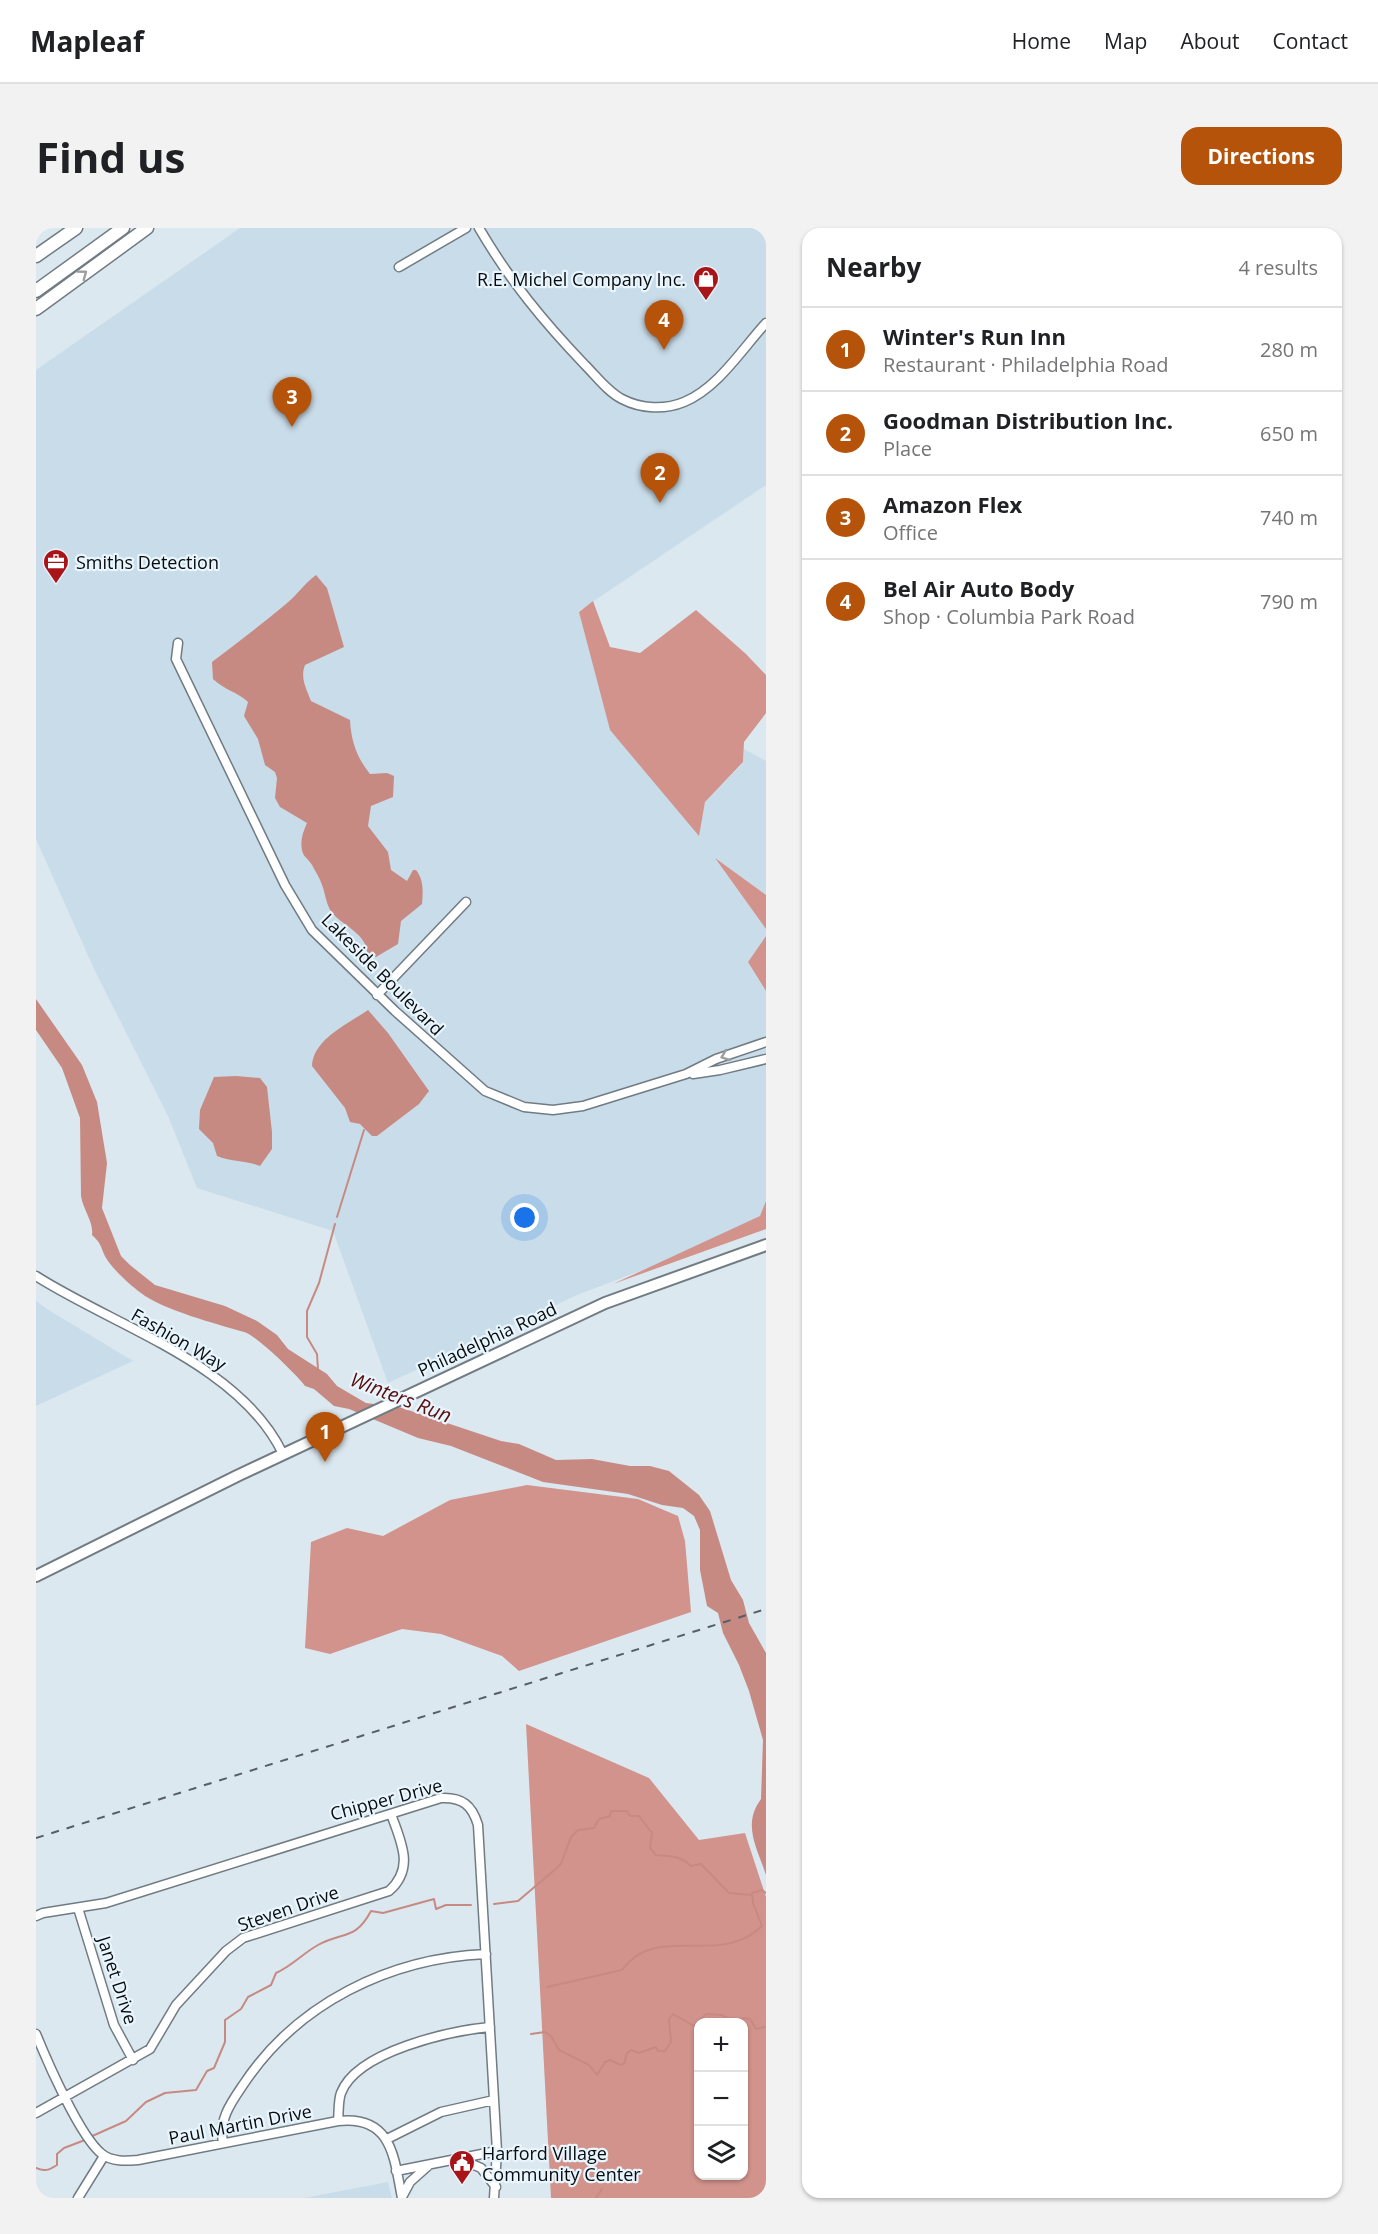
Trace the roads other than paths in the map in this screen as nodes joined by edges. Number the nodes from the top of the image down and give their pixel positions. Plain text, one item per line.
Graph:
1 (76, 228) edge
2 (123, 228) edge
3 (147, 228) edge
4 (466, 228) edge
5 (479, 228) edge
6 (36, 256) edge
7 (399, 267) dead end
8 (36, 291) edge
9 (36, 309) edge
10 (766, 323) edge
11 (178, 643) dead end
12 (466, 902) dead end
13 (377, 994) junction
14 (766, 1042) edge
15 (766, 1059) edge
16 (686, 1074) junction
17 (766, 1245) edge
18 (36, 1276) edge
19 (283, 1455) junction
20 (36, 1576) edge
21 (392, 1814) junction
22 (78, 1908) junction
23 (36, 1917) edge
24 (486, 1954) junction
25 (490, 2027) junction
26 (36, 2034) edge
27 (45, 2054) junction
28 (36, 2059) edge
29 (133, 2060) junction
30 (66, 2096) junction
31 (494, 2100) junction
32 (36, 2113) edge
33 (338, 2121) junction
34 (387, 2139) junction
35 (223, 2144) junction
36 (497, 2151) junction
37 (104, 2156) junction
38 (457, 2158) junction
39 (432, 2163) junction
40 (396, 2170) junction
41 (496, 2187) junction
42 (78, 2198) edge
43 (402, 2198) edge
44 (494, 2198) edge

1 - 6 highway
2 - 8 highway
9 -> 3 highway
4 - 7 street
5 - 10 street
11 - 13 street, Lakeside Boulevard
12 - 13 street
13 - 16 street, Lakeside Boulevard
14 -> 16 street, Lakeside Boulevard
15 - 16 street, Lakeside Boulevard
17 - 19 main road, Philadelphia Road
18 - 19 street, Fashion Way
19 - 20 main road, Philadelphia Road
21 - 22 street, Chipper Drive
21 - 24 street, Chipper Drive
21 - 29 street, Steven Drive
22 - 23 street, Chipper Drive
22 - 29 street, Janet Drive
24 - 25 street, Chipper Drive
24 - 35 street
25 - 31 street, Chipper Drive
25 - 33 street
26 - 27 street
27 - 28 street
27 - 30 street
29 - 30 street, Steven Drive
30 - 32 street, Steven Drive
30 - 37 street
31 - 34 street
31 - 36 street, Chipper Drive
33 - 34 street, Paul Martin Drive
33 - 35 street, Paul Martin Drive
34 - 40 street
35 - 37 street, Paul Martin Drive
36 - 38 street
36 - 41 street, Chipper Drive
37 - 42 street
38 - 39 street
38 - 41 street
39 - 40 street
39 - 43 street
40 - 43 street
41 - 44 street, Chipper Drive

